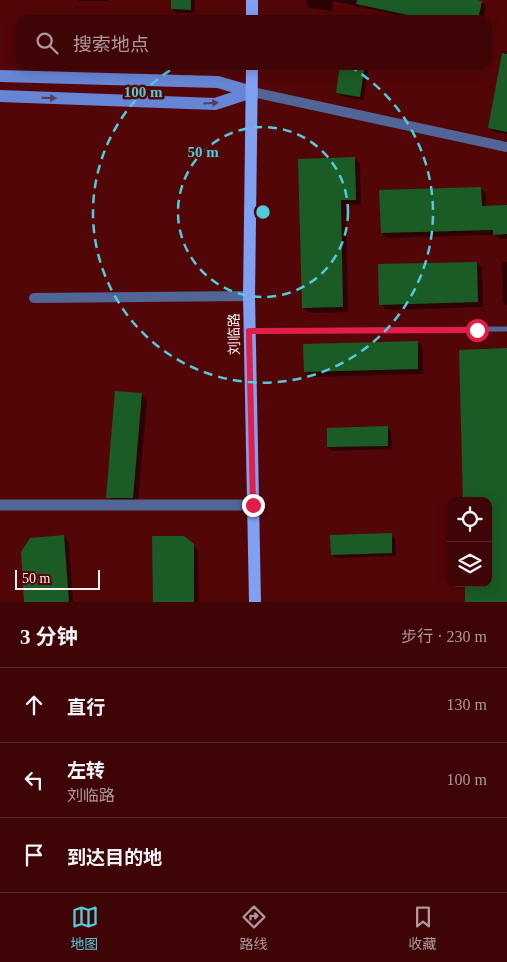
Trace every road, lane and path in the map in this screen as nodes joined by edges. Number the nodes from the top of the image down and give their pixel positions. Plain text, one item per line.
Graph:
1 (252, 0) edge
2 (252, 15) edge
3 (252, 70) edge
4 (0, 76) edge
5 (252, 92) junction
6 (0, 96) edge
7 (507, 147) edge
8 (249, 296) junction
9 (34, 298) dead end
10 (507, 329) edge
11 (249, 331) junction
12 (0, 505) edge
13 (253, 505) junction
14 (255, 602) edge

1 - 2 main road
3 - 5 main road, 刘临路
4 - 5 main road
6 -> 5 main road
5 - 7 street
5 - 8 main road, 刘临路
8 - 9 street
8 - 11 main road, 刘临路
10 - 11 lane
11 - 13 main road, 刘临路
12 - 13 street
13 - 14 main road, 刘临路

